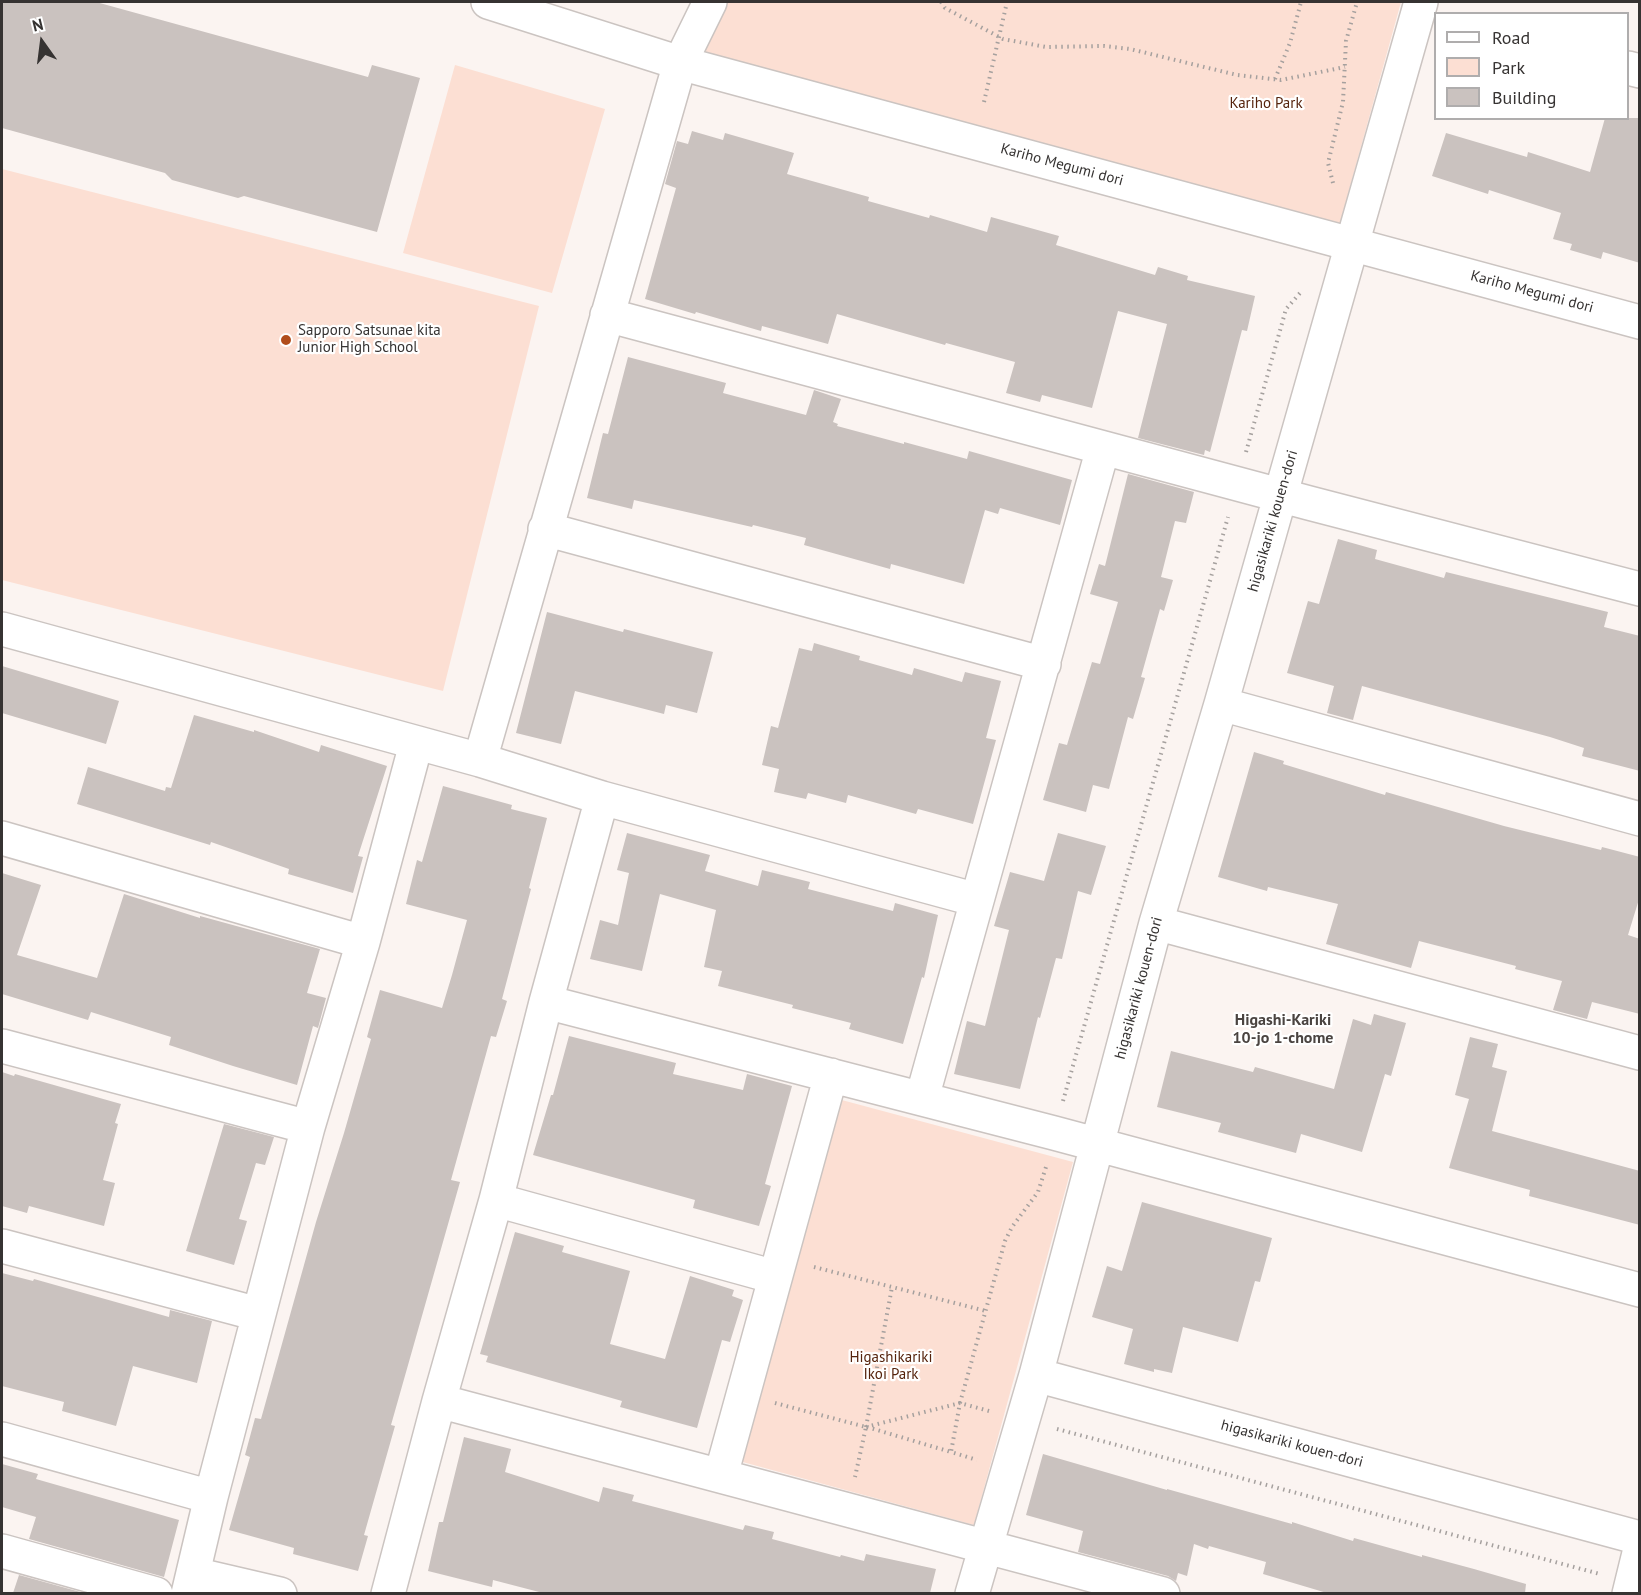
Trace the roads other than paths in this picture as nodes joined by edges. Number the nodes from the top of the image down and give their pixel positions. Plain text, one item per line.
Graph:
1 (488, 2) edge
2 (710, 2) edge
3 (1425, 10) edge
4 (680, 63) junction
5 (1352, 243) junction
6 (607, 315) junction
7 (1640, 322) edge
8 (1103, 448) junction
9 (1281, 496) junction
10 (545, 530) junction
11 (1640, 590) edge
12 (2, 629) edge
13 (1044, 664) junction
14 (1221, 704) junction
15 (416, 744) junction
16 (480, 760) junction
17 (602, 798) junction
18 (1640, 819) edge
19 (2, 838) edge
20 (977, 900) junction
21 (1156, 923) junction
22 (363, 942) junction
23 (546, 1002) junction
24 (2, 1046) edge
25 (1640, 1053) edge
26 (831, 1075) junction
27 (921, 1098) junction
28 (308, 1127) junction
29 (1098, 1145) junction
30 (496, 1200) junction
31 (2, 1246) edge
32 (775, 1277) junction
33 (1640, 1290) edge
34 (258, 1314) junction
35 (1036, 1375) junction
36 (439, 1401) junction
37 (2, 1439) edge
38 (721, 1475) junction
39 (211, 1497) junction
40 (1640, 1538) edge
41 (985, 1548) junction
42 (1640, 1549) edge
43 (2, 1551) edge
44 (68, 1582) edge
45 (191, 1584) edge
46 (1618, 1585) edge
47 (156, 1593) edge
48 (280, 1593) edge
49 (388, 1593) edge
50 (972, 1593) edge
51 (1163, 1593) edge

1 - 4 street, Kariho Megumi dori
2 - 4 street
3 - 5 street, higasikariki kouen-dori
4 - 5 street, Kariho Megumi dori
4 - 6 street
5 - 7 street, Kariho Megumi dori
5 - 9 street, higasikariki kouen-dori
6 - 8 street
6 - 10 street
8 - 9 street
8 - 13 street
9 - 11 street
9 - 14 street, higasikariki kouen-dori
10 - 13 street
10 - 16 street
12 - 15 street
13 - 20 street
14 - 18 street
14 - 21 street, higasikariki kouen-dori
15 - 16 street
15 - 22 street
16 - 17 street
17 - 20 street
17 - 23 street
19 - 22 street
20 - 27 street
21 - 25 street
21 - 29 street, higasikariki kouen-dori
22 - 28 street
23 - 26 street
23 - 30 street
24 - 28 street
26 - 27 street
26 - 32 street
27 - 29 street
28 - 34 street
29 - 33 street
29 - 35 street, higasikariki kouen-dori
30 - 32 street
30 - 36 street
31 - 34 street
32 - 38 street
34 - 39 street
35 - 40 street, higasikariki kouen-dori
35 - 41 street
36 - 38 street
36 - 49 street
37 - 39 street
38 - 41 street
39 - 45 street
41 - 50 street
41 - 51 street
42 - 46 street
43 - 44 street
44 - 47 street
45 - 48 street

